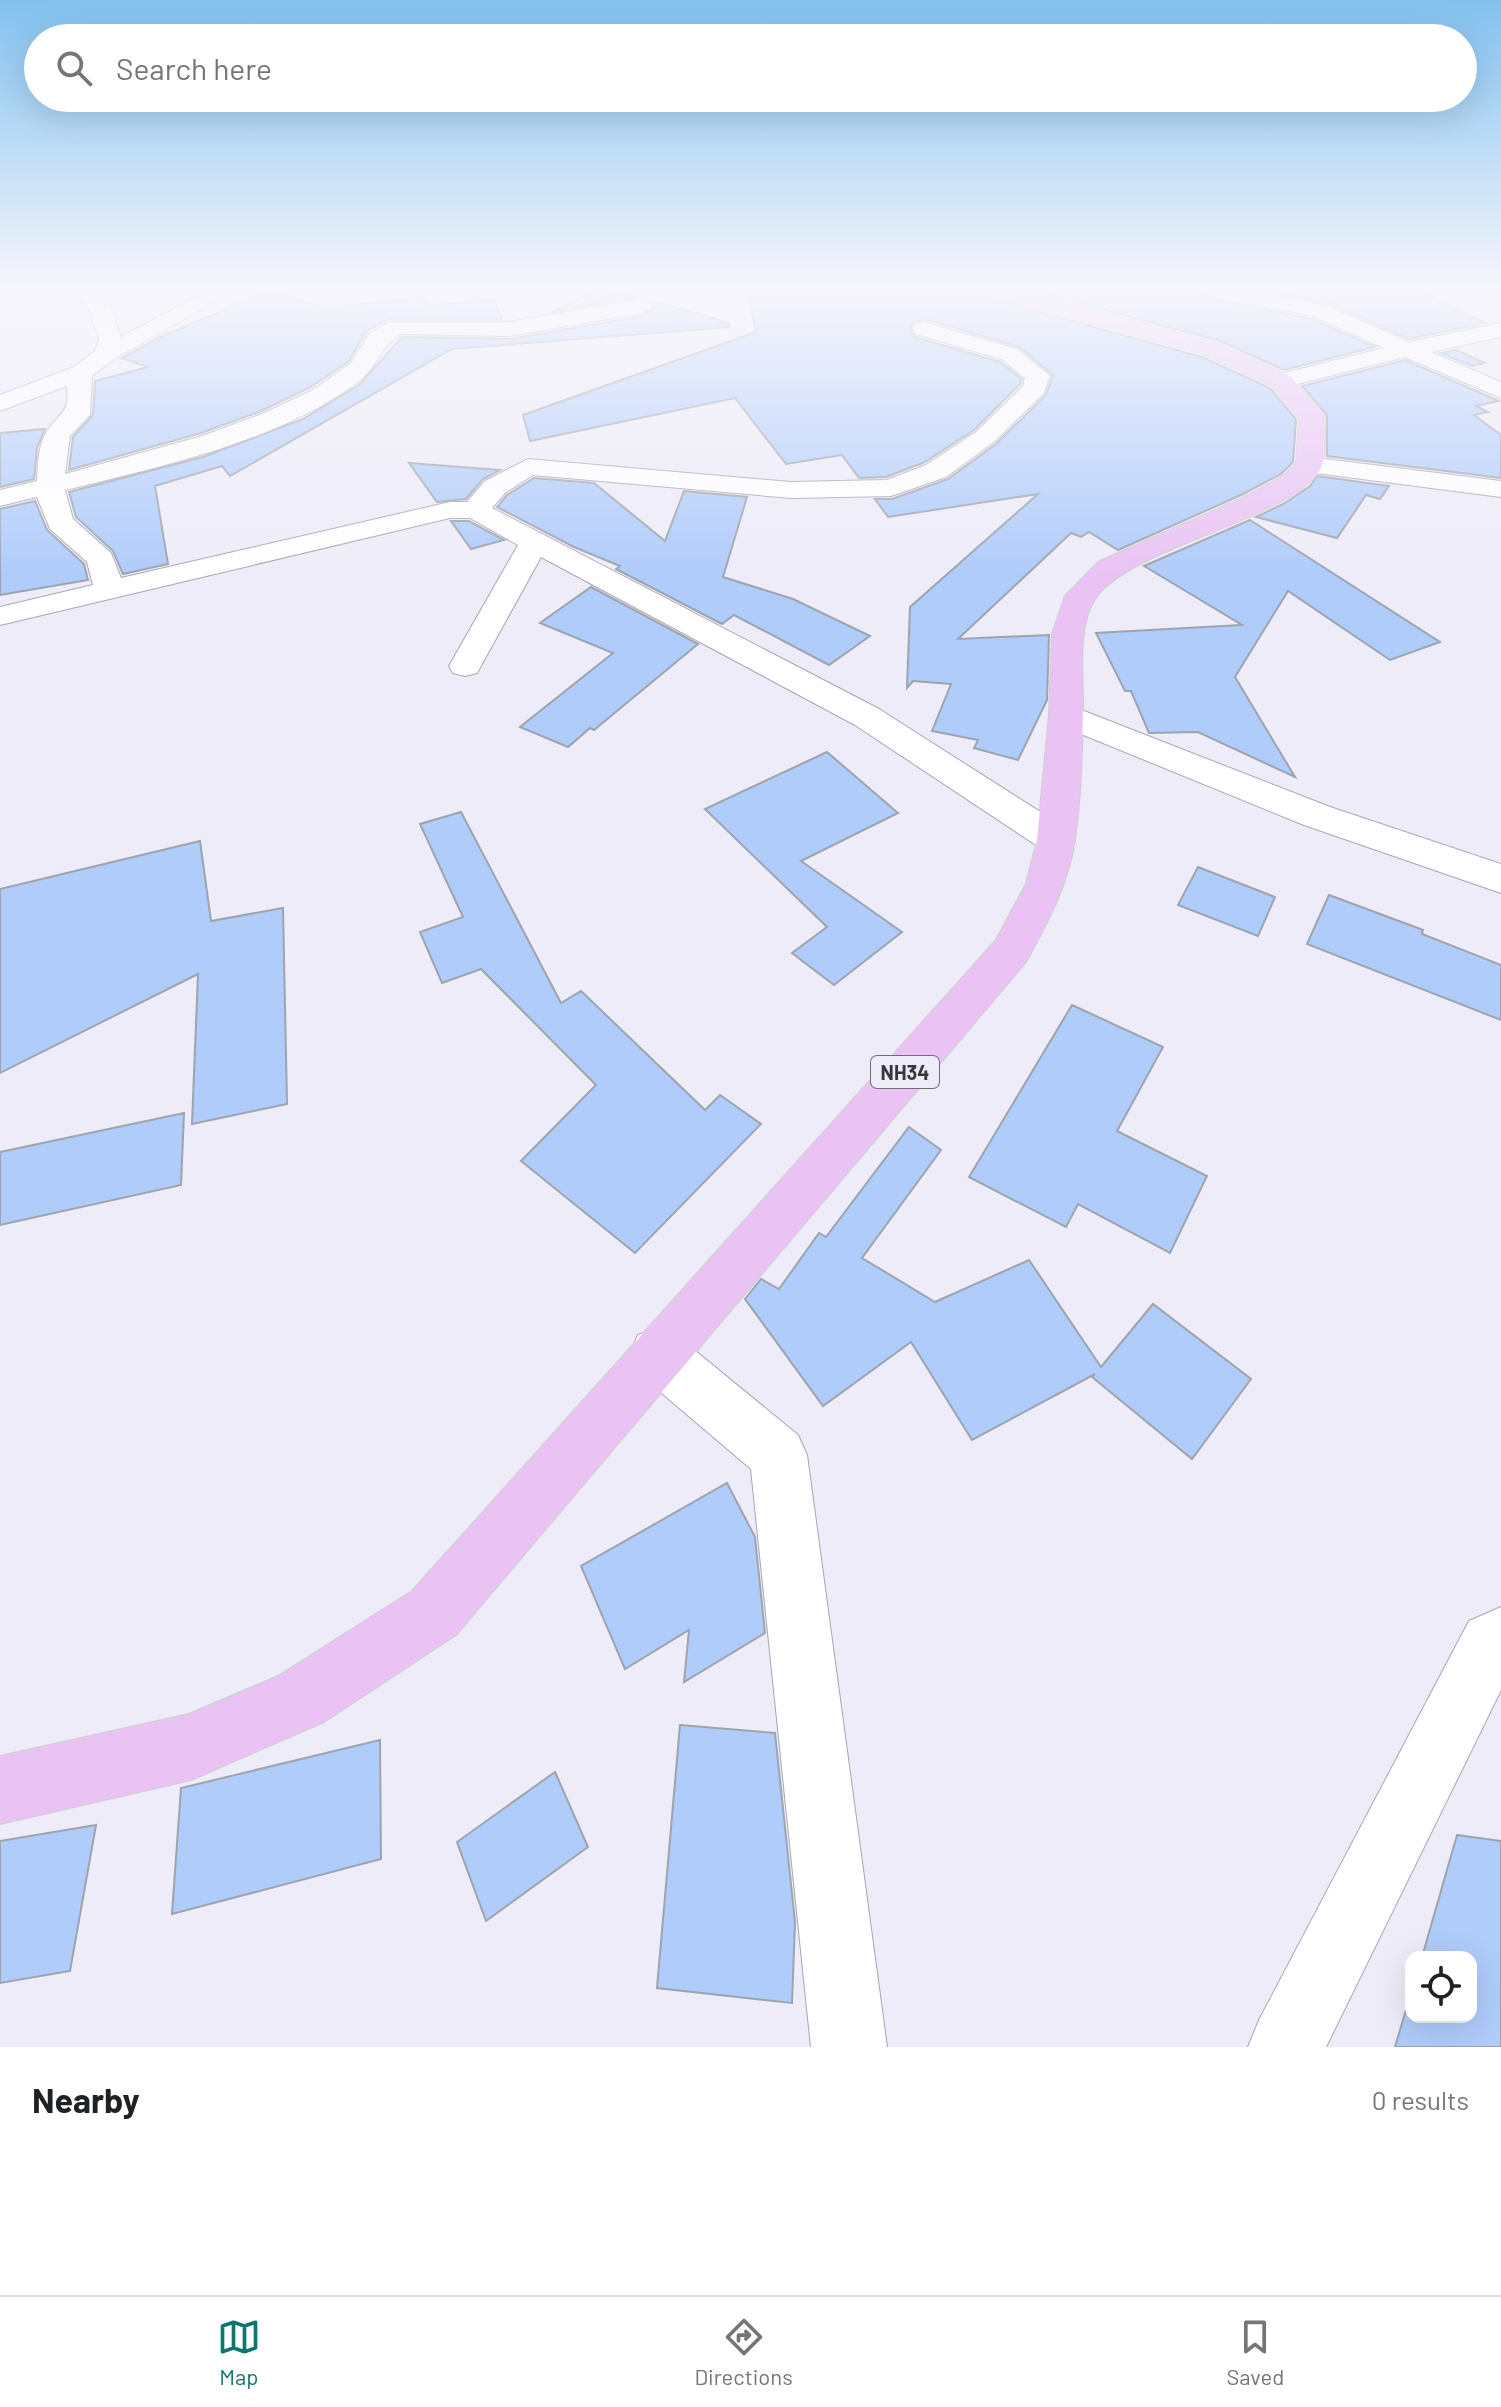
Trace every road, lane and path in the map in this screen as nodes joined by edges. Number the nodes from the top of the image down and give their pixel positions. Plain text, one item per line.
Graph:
1 (50, 385) edge
2 (79, 385) edge
3 (335, 385) edge
4 (1036, 385) edge
5 (1284, 385) edge
6 (0, 404) edge
7 (1309, 465) junction
8 (52, 484) junction
9 (1501, 489) edge
10 (0, 498) edge
11 (475, 510) junction
12 (535, 541) junction
13 (109, 589) junction
14 (0, 606) edge
15 (37, 606) junction
16 (0, 616) edge
17 (465, 666) dead end
18 (1066, 715) junction
19 (1056, 840) junction
20 (1501, 879) edge
21 (657, 1354) junction
22 (1501, 1639) edge
23 (0, 1790) edge
24 (849, 2047) edge
25 (1286, 2047) edge

1 - 6 street
2 - 8 street
3 - 8 street
4 - 11 street
5 - 7 highway
7 - 9 street
7 - 18 highway, NH34
8 - 10 street
8 - 13 street
11 - 12 street
11 - 13 street
12 - 17 street
12 - 19 street
13 - 15 street
14 - 15 street
15 - 16 street
18 - 19 highway, NH34
18 - 20 street
19 - 21 highway, NH34
21 - 23 highway, NH34
21 - 24 street
22 - 25 street

